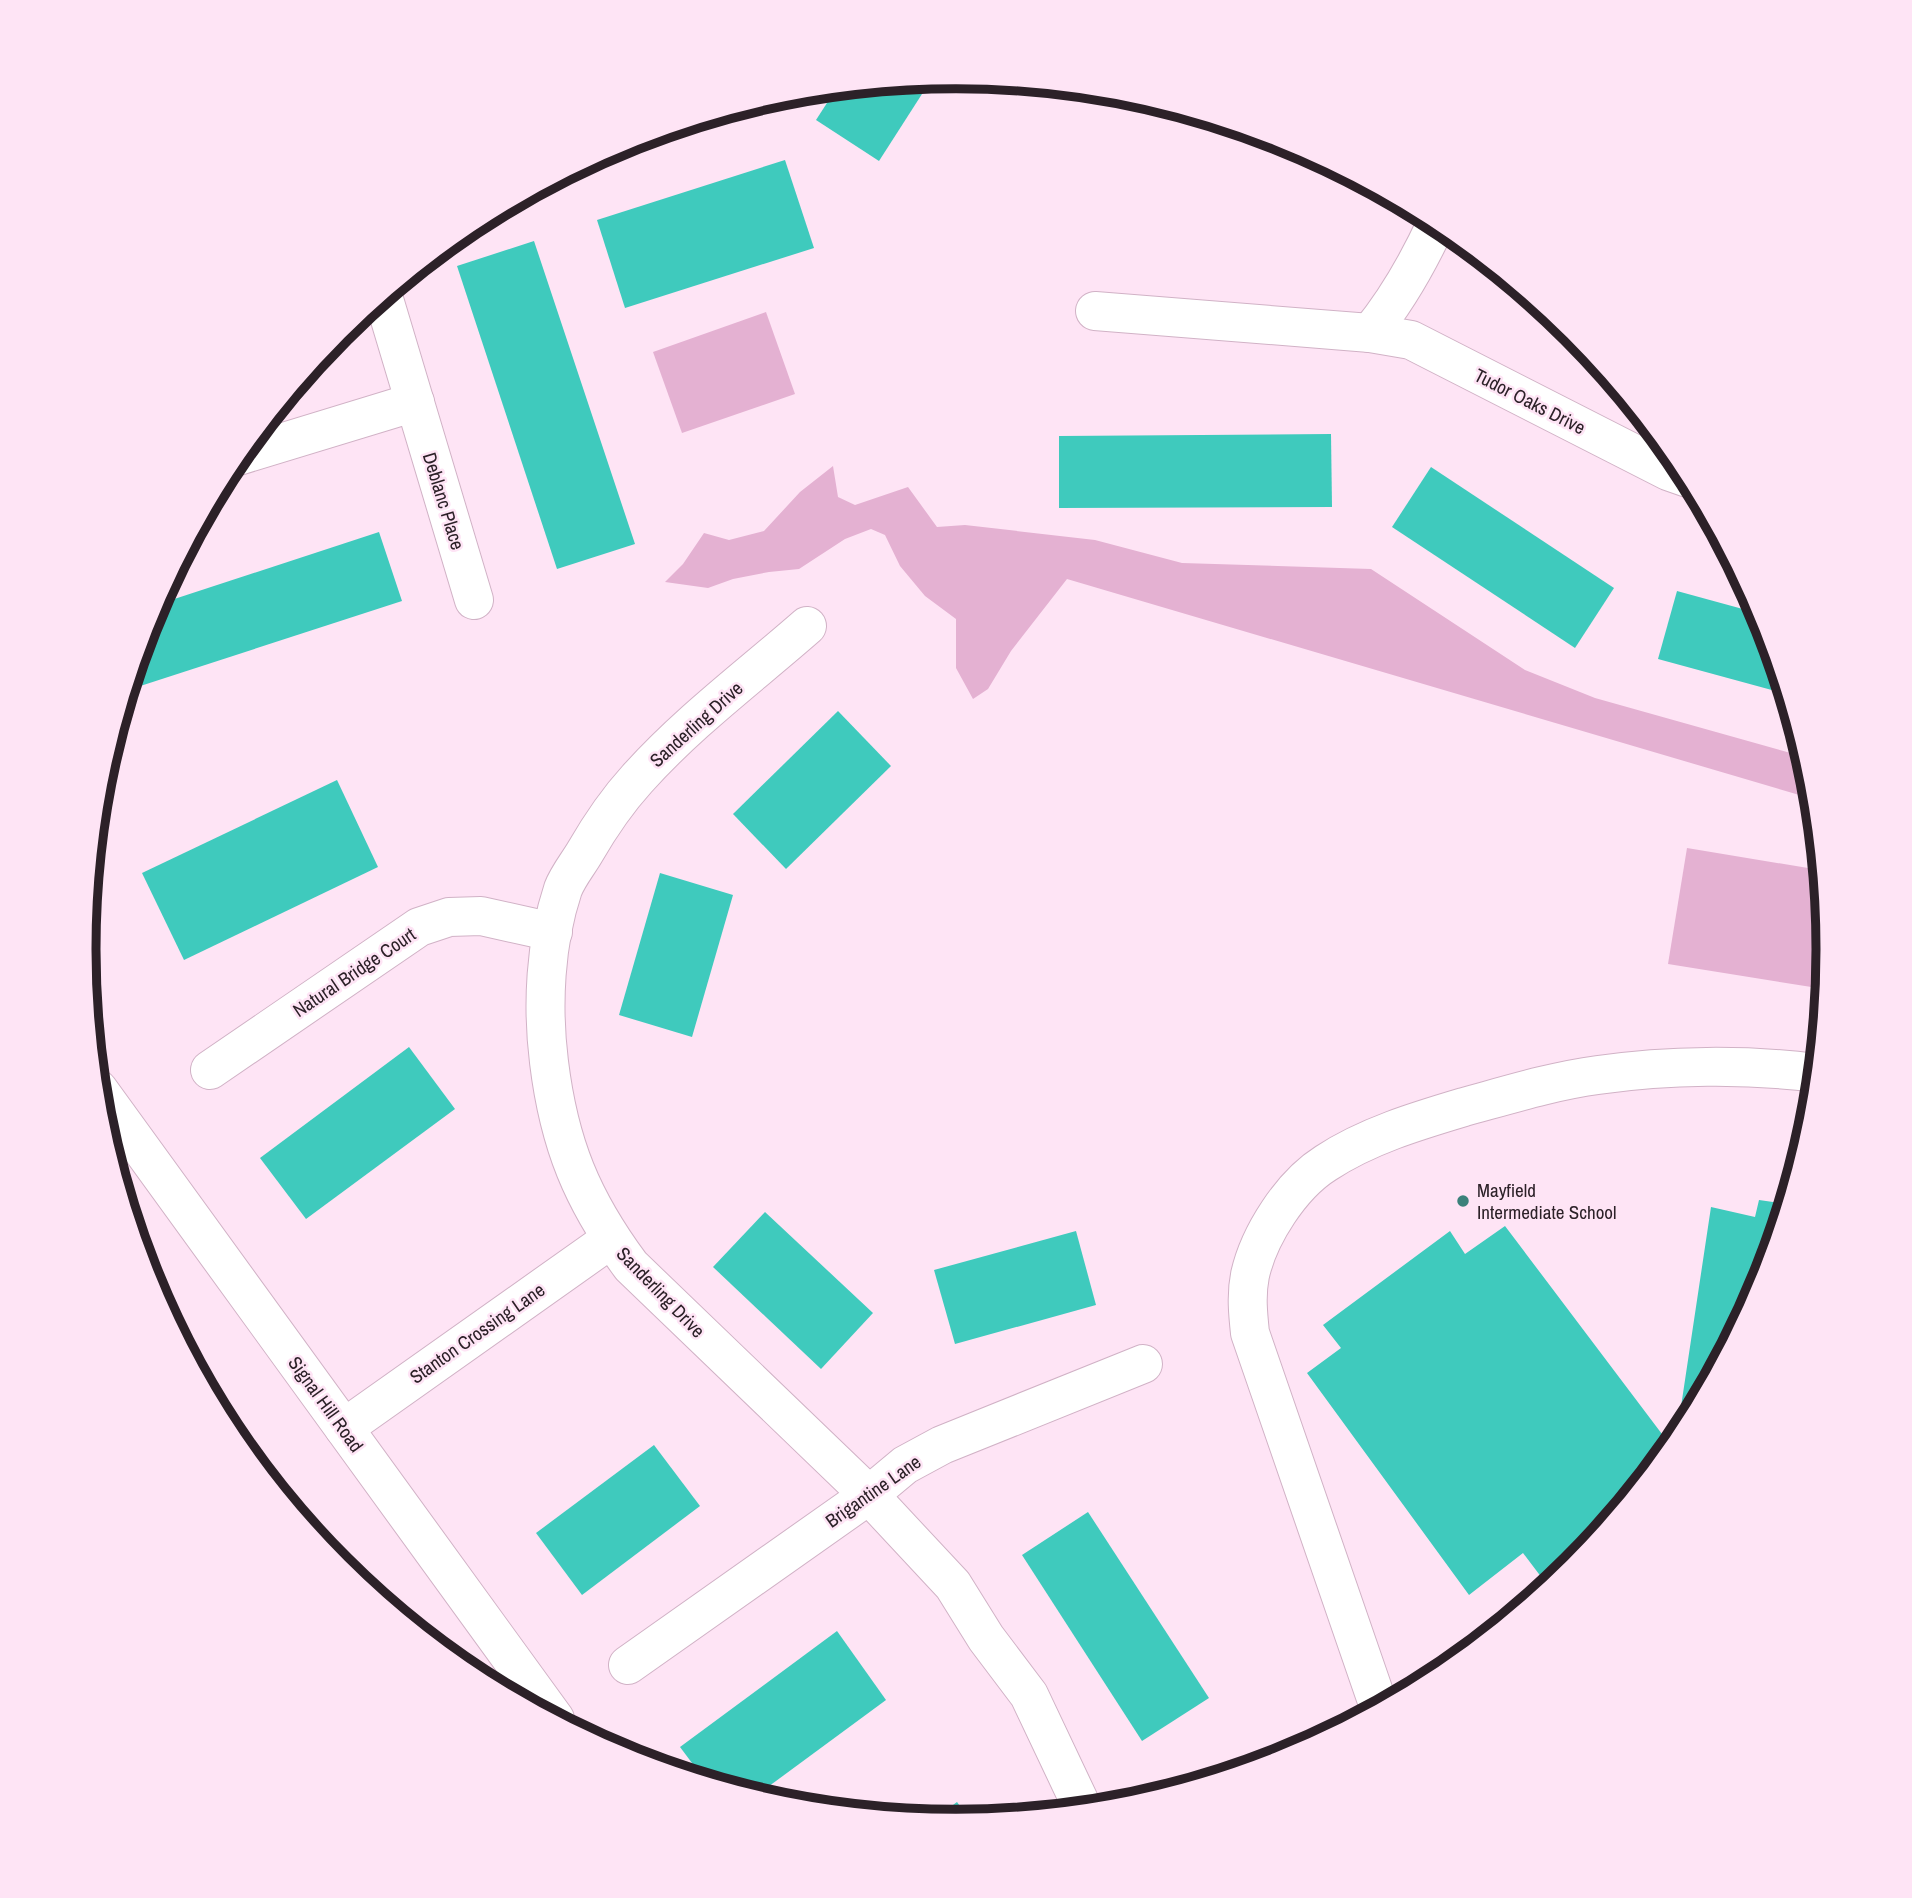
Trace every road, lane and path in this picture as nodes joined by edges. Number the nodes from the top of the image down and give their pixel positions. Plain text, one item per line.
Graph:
1 (1432, 233) edge
2 (386, 306) edge
3 (1095, 311) dead end
4 (1370, 333) junction
5 (415, 402) junction
6 (256, 450) edge
7 (1672, 472) edge
8 (474, 600) dead end
9 (807, 626) dead end
10 (553, 932) junction
11 (210, 1070) dead end
12 (1806, 1072) edge
13 (111, 1108) edge
14 (611, 1239) junction
15 (1143, 1364) dead end
16 (344, 1428) junction
17 (869, 1495) junction
18 (628, 1665) dead end
19 (1375, 1699) edge
20 (543, 1703) edge
21 (1078, 1799) edge

1 - 4 street
2 - 5 street, Deblanc Place
3 - 4 street, Tudor Oaks Drive
4 - 7 street, Tudor Oaks Drive
5 - 6 street
5 - 8 street, Deblanc Place
9 - 10 street, Sanderling Drive
10 - 11 street, Natural Bridge Court
10 - 14 street, Sanderling Drive
12 - 19 street
13 - 16 street, Signal Hill Road
14 - 16 street, Stanton Crossing Lane
14 - 17 street, Sanderling Drive
15 - 17 street, Brigantine Lane
16 - 20 street, Signal Hill Road
17 - 18 street, Brigantine Lane
17 - 21 street, Sanderling Drive

